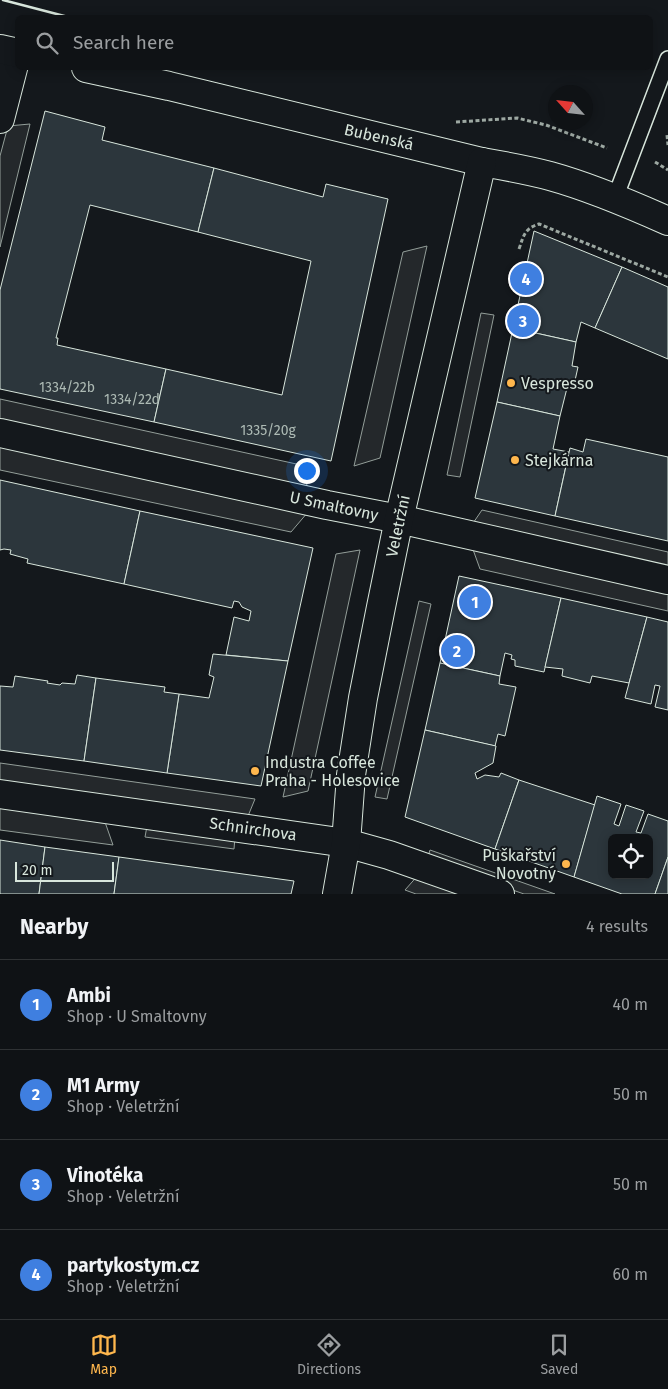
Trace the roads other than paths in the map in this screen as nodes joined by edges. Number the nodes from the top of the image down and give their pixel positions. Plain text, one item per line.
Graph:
1 (11, 52) edge
2 (668, 59) edge
3 (95, 70) edge
4 (0, 119) edge
5 (482, 162) junction
6 (615, 198) junction
7 (668, 221) edge
8 (0, 433) edge
9 (399, 519) junction
10 (668, 580) edge
11 (0, 794) edge
12 (346, 843) junction
13 (337, 894) edge
14 (500, 894) edge

1 - 4 main road
2 - 6 lane
3 - 5 main road, Bubenská
5 - 6 main road, Bubenská
5 - 9 main road, Veletržní
6 - 7 main road, Bubenská
8 - 9 main road, U Smaltovny
9 - 10 main road, U Smaltovny
9 - 12 main road, Veletržní
11 - 12 main road, Schnirchova
12 - 13 main road, Veletržní
12 - 14 main road, Schnirchova

